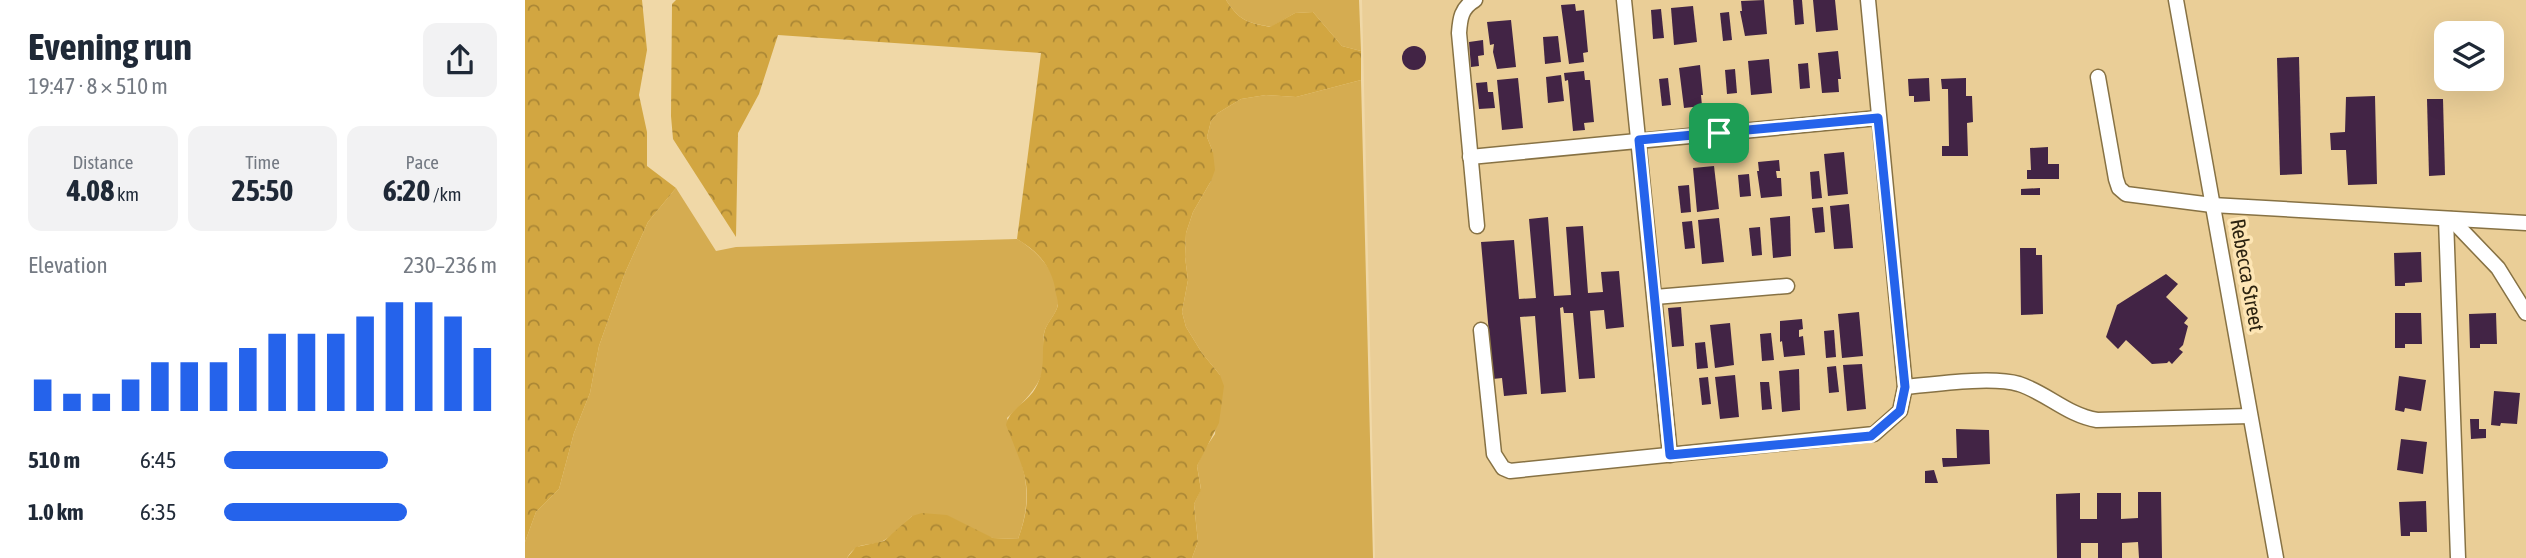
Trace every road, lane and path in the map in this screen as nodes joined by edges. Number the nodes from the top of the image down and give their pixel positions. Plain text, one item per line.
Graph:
1 (1475, 0) edge
2 (1624, 0) edge
3 (1868, 0) edge
4 (2176, 0) edge
5 (2098, 77) dead end
6 (1878, 118) junction
7 (1639, 140) junction
8 (1470, 157) junction
9 (2212, 205) junction
10 (2448, 219) junction
11 (2526, 223) edge
12 (1477, 226) dead end
13 (1787, 286) dead end
14 (1655, 297) junction
15 (2526, 313) edge
16 (1481, 330) dead end
17 (1905, 387) junction
18 (2251, 416) junction
19 (1670, 455) junction
20 (2276, 558) edge
21 (2458, 558) edge

1 - 8 street
2 - 7 street
3 - 6 street
4 - 9 street, Rebecca Street
5 - 9 street
6 - 7 street
6 - 17 street
7 - 8 street
7 - 14 street
8 - 12 street
9 - 10 street
9 - 18 street, Rebecca Street
10 - 11 street
10 - 15 street
10 - 21 street
13 - 14 street
14 - 19 street
16 - 19 street
17 - 18 street
17 - 19 street
18 - 20 street, Rebecca Street

